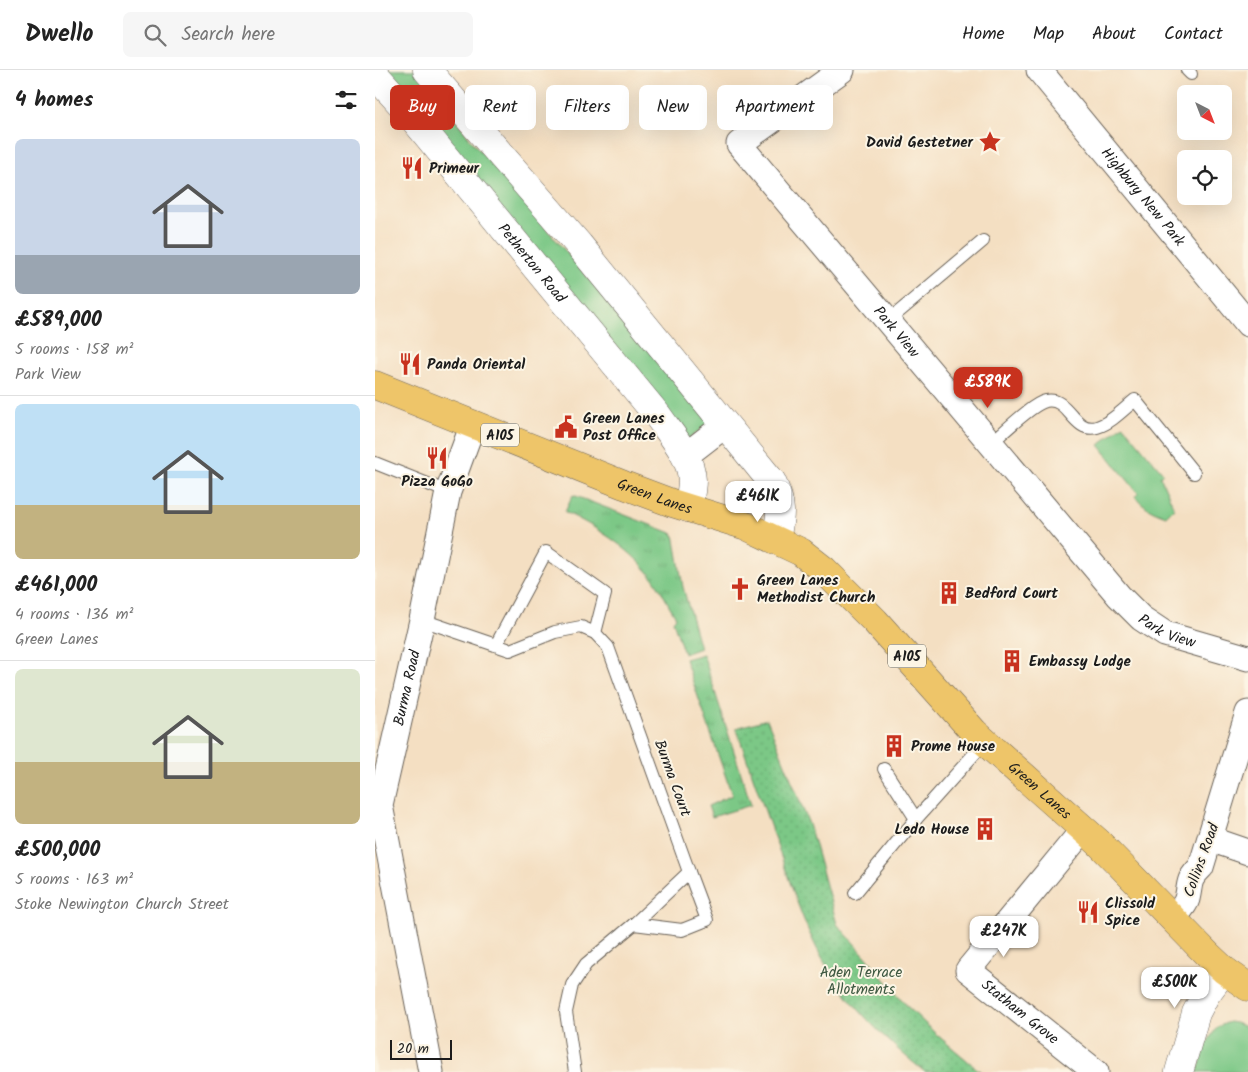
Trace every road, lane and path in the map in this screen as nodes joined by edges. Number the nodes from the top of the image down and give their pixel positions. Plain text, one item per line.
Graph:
1 (427, 70) edge
2 (841, 70) edge
3 (1039, 70) edge
4 (375, 75) edge
5 (983, 241) dead end
6 (888, 322) junction
7 (1248, 324) edge
8 (375, 385) edge
9 (471, 424) junction
10 (725, 425) junction
11 (991, 443) junction
12 (685, 456) junction
13 (375, 463) edge
14 (1194, 473) dead end
15 (448, 492) junction
16 (688, 508) junction
17 (776, 539) junction
18 (422, 620) junction
19 (595, 634) junction
20 (496, 645) junction
21 (1248, 658) edge
22 (1248, 713) edge
23 (985, 742) junction
24 (884, 769) dead end
25 (916, 819) junction
26 (1083, 830) junction
27 (1210, 839) junction
28 (1248, 852) edge
29 (689, 872) junction
30 (855, 893) dead end
31 (1173, 918) junction
32 (634, 924) junction
33 (1224, 970) junction
34 (1248, 987) edge
35 (431, 1072) edge
36 (575, 1072) edge
37 (1096, 1072) edge
38 (1179, 1072) edge

1 - 10 street
2 - 6 street, Park View
3 - 7 street, Highbury New Park
4 - 12 street, Petherton Road
5 - 6 lane
6 - 11 street, Park View
8 - 9 main road, Green Lanes / A105
9 - 15 street, Burma Road
9 - 16 main road, Green Lanes / A105
10 - 12 street
10 - 17 street
11 - 14 lane
11 - 21 street, Park View
12 - 16 street, Petherton Road
13 - 15 lane
15 - 18 street, Burma Road
16 - 17 main road, Green Lanes / A105
17 - 23 main road, Green Lanes / A105
18 - 20 lane
18 - 35 street, Burma Road
19 - 20 lane
19 - 20 lane
19 - 29 lane, Burma Court
22 - 27 street, Collins Road
23 - 25 lane
23 - 26 main road, Green Lanes / A105
24 - 25 lane
25 - 30 lane
26 - 31 main road, Green Lanes / A105
26 - 37 street, Statham Grove
27 - 28 street
27 - 31 street, Collins Road
29 - 32 lane
29 - 32 lane, Burma Court
31 - 33 main road, Green Lanes / A105
32 - 36 lane
33 - 34 main road, Green Lanes / A105
33 - 38 street

